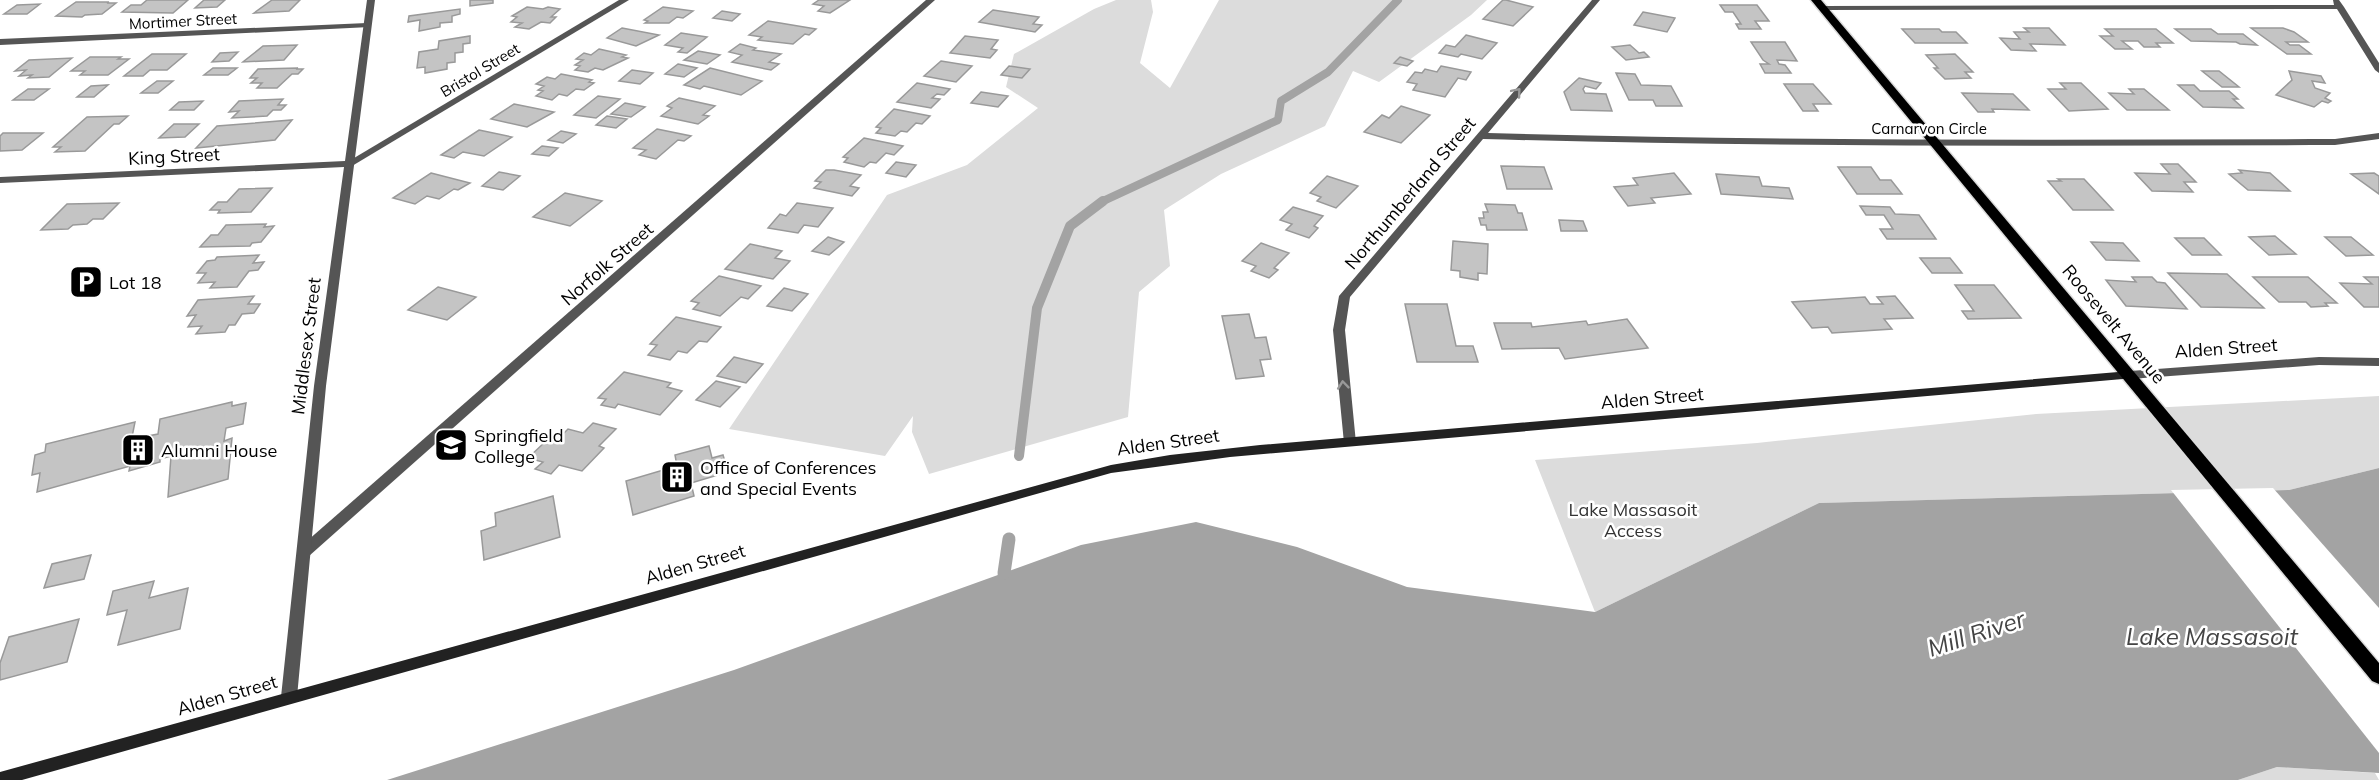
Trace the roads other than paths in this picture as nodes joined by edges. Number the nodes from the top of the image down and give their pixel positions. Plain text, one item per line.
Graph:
1 (371, 0) edge
2 (625, 0) edge
3 (931, 0) edge
4 (1596, 0) edge
5 (1820, 4) edge
6 (2338, 4) edge
7 (368, 25) junction
8 (0, 42) edge
9 (2379, 70) edge
10 (1480, 136) junction
11 (2379, 136) edge
12 (1934, 143) junction
13 (349, 164) junction
14 (0, 180) edge
15 (2379, 362) edge
16 (2130, 375) junction
17 (1350, 443) junction
18 (304, 552) junction
19 (2379, 676) edge
20 (289, 698) junction
21 (0, 779) edge

1 - 7 street, Middlesex Street
2 - 13 street, Bristol Street
3 - 18 street, Norfolk Street
10 -> 4 street, Northumberland Street
5 - 6 street
5 - 12 main road, Roosevelt Avenue
6 - 9 street
7 - 8 street, Mortimer Street
7 - 13 street, Middlesex Street
10 - 12 street, Carnarvon Circle
17 -> 10 street, Northumberland Street
11 - 12 street, Carnarvon Circle
12 - 16 main road, Roosevelt Avenue
13 - 14 street, King Street
13 - 18 street, Middlesex Street
15 - 16 street, Alden Street
16 - 17 main road, Alden Street
16 - 19 main road, Roosevelt Avenue
17 - 20 main road, Alden Street
18 - 20 street, Middlesex Street
20 - 21 main road, Alden Street

